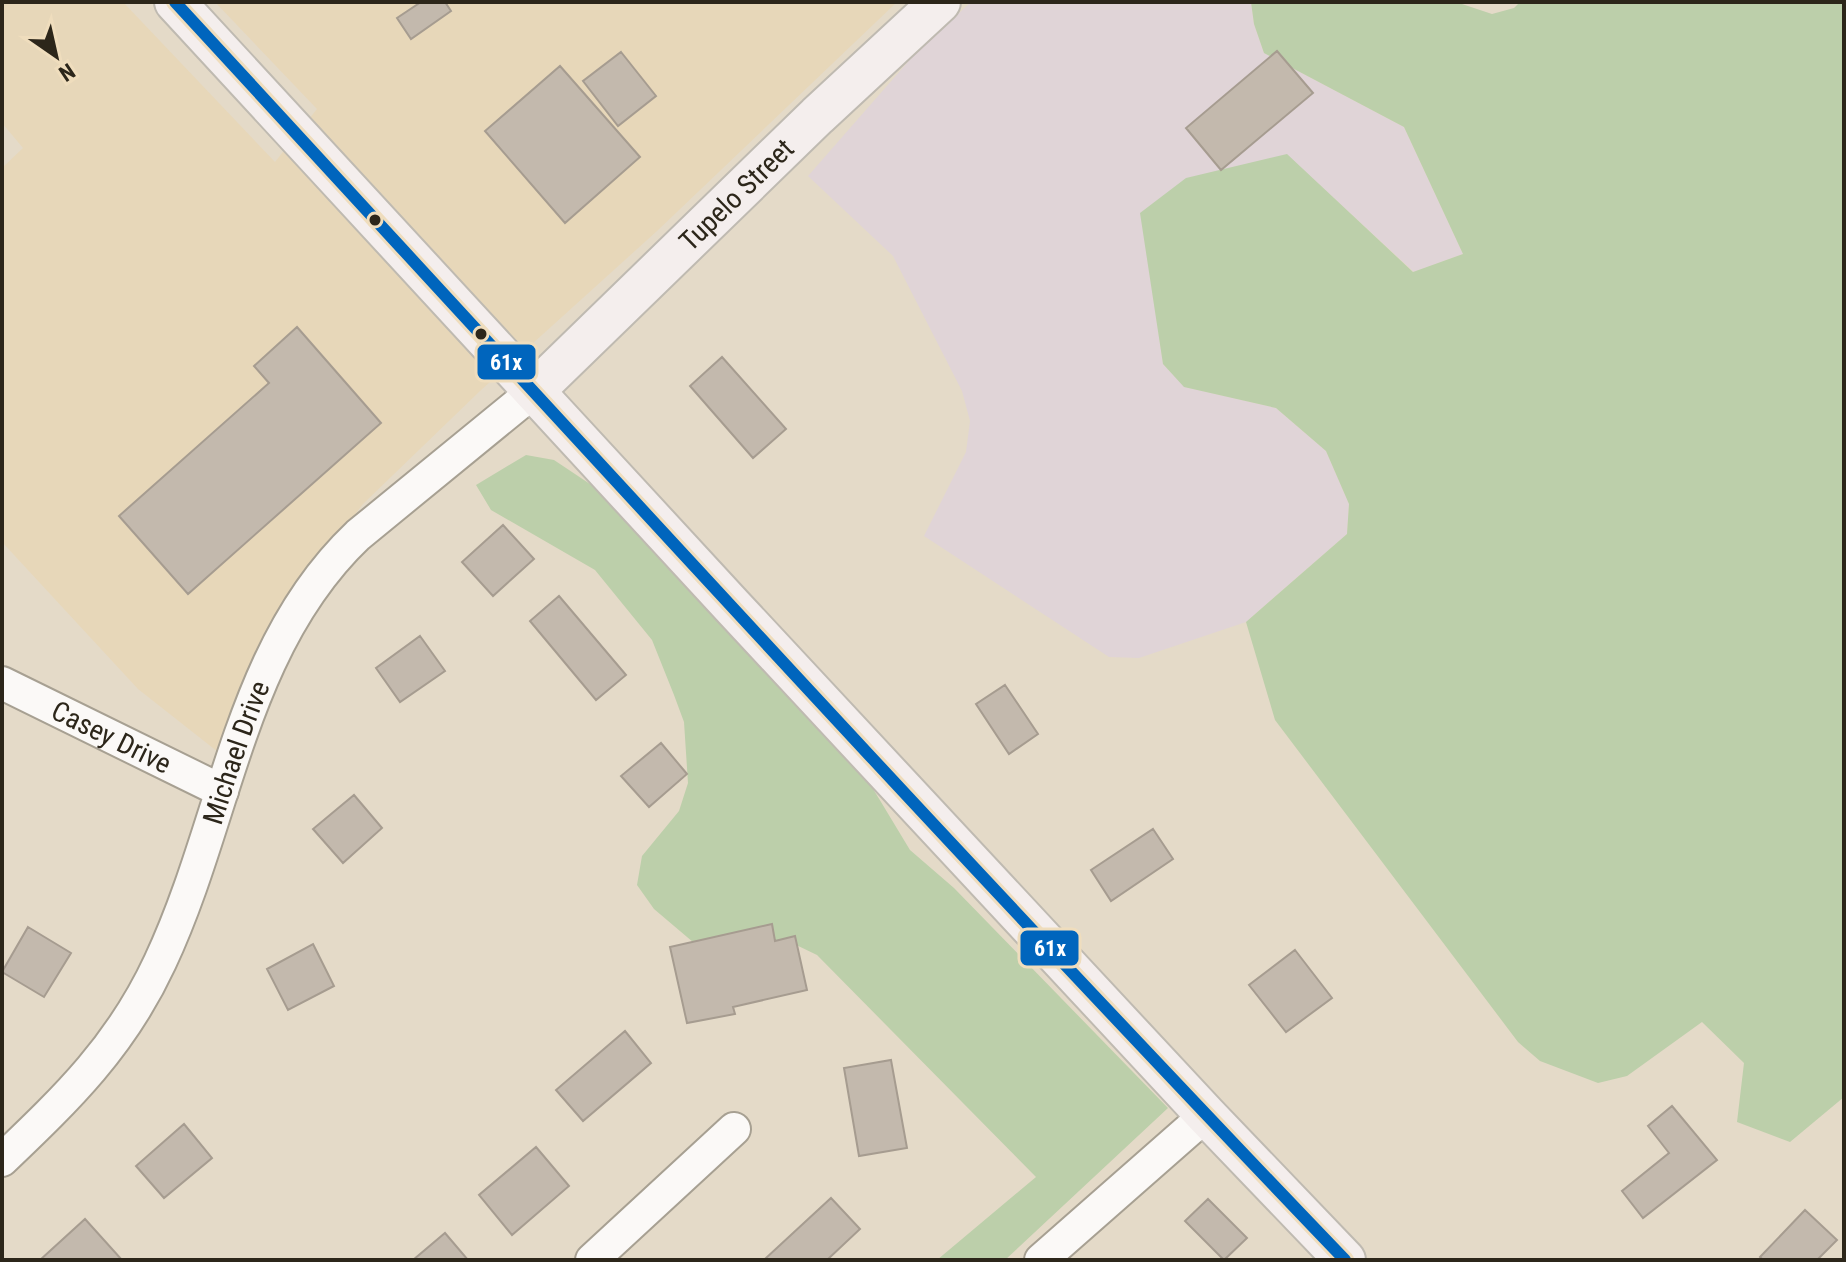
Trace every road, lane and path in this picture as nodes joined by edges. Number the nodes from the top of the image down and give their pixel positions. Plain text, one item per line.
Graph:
1 (175, 2) edge
2 (940, 2) edge
3 (534, 391) junction
4 (2, 683) edge
5 (222, 791) junction
6 (1206, 1115) junction
7 (734, 1129) dead end
8 (2, 1160) edge
9 (592, 1260) edge
10 (1041, 1260) edge
11 (1345, 1260) edge

1 - 3 main road
2 - 3 main road, Tupelo Street
3 - 5 street, Michael Drive
3 - 6 main road
4 - 5 street, Casey Drive
5 - 8 street, Michael Drive
6 - 10 street
6 - 11 main road
7 - 9 street

